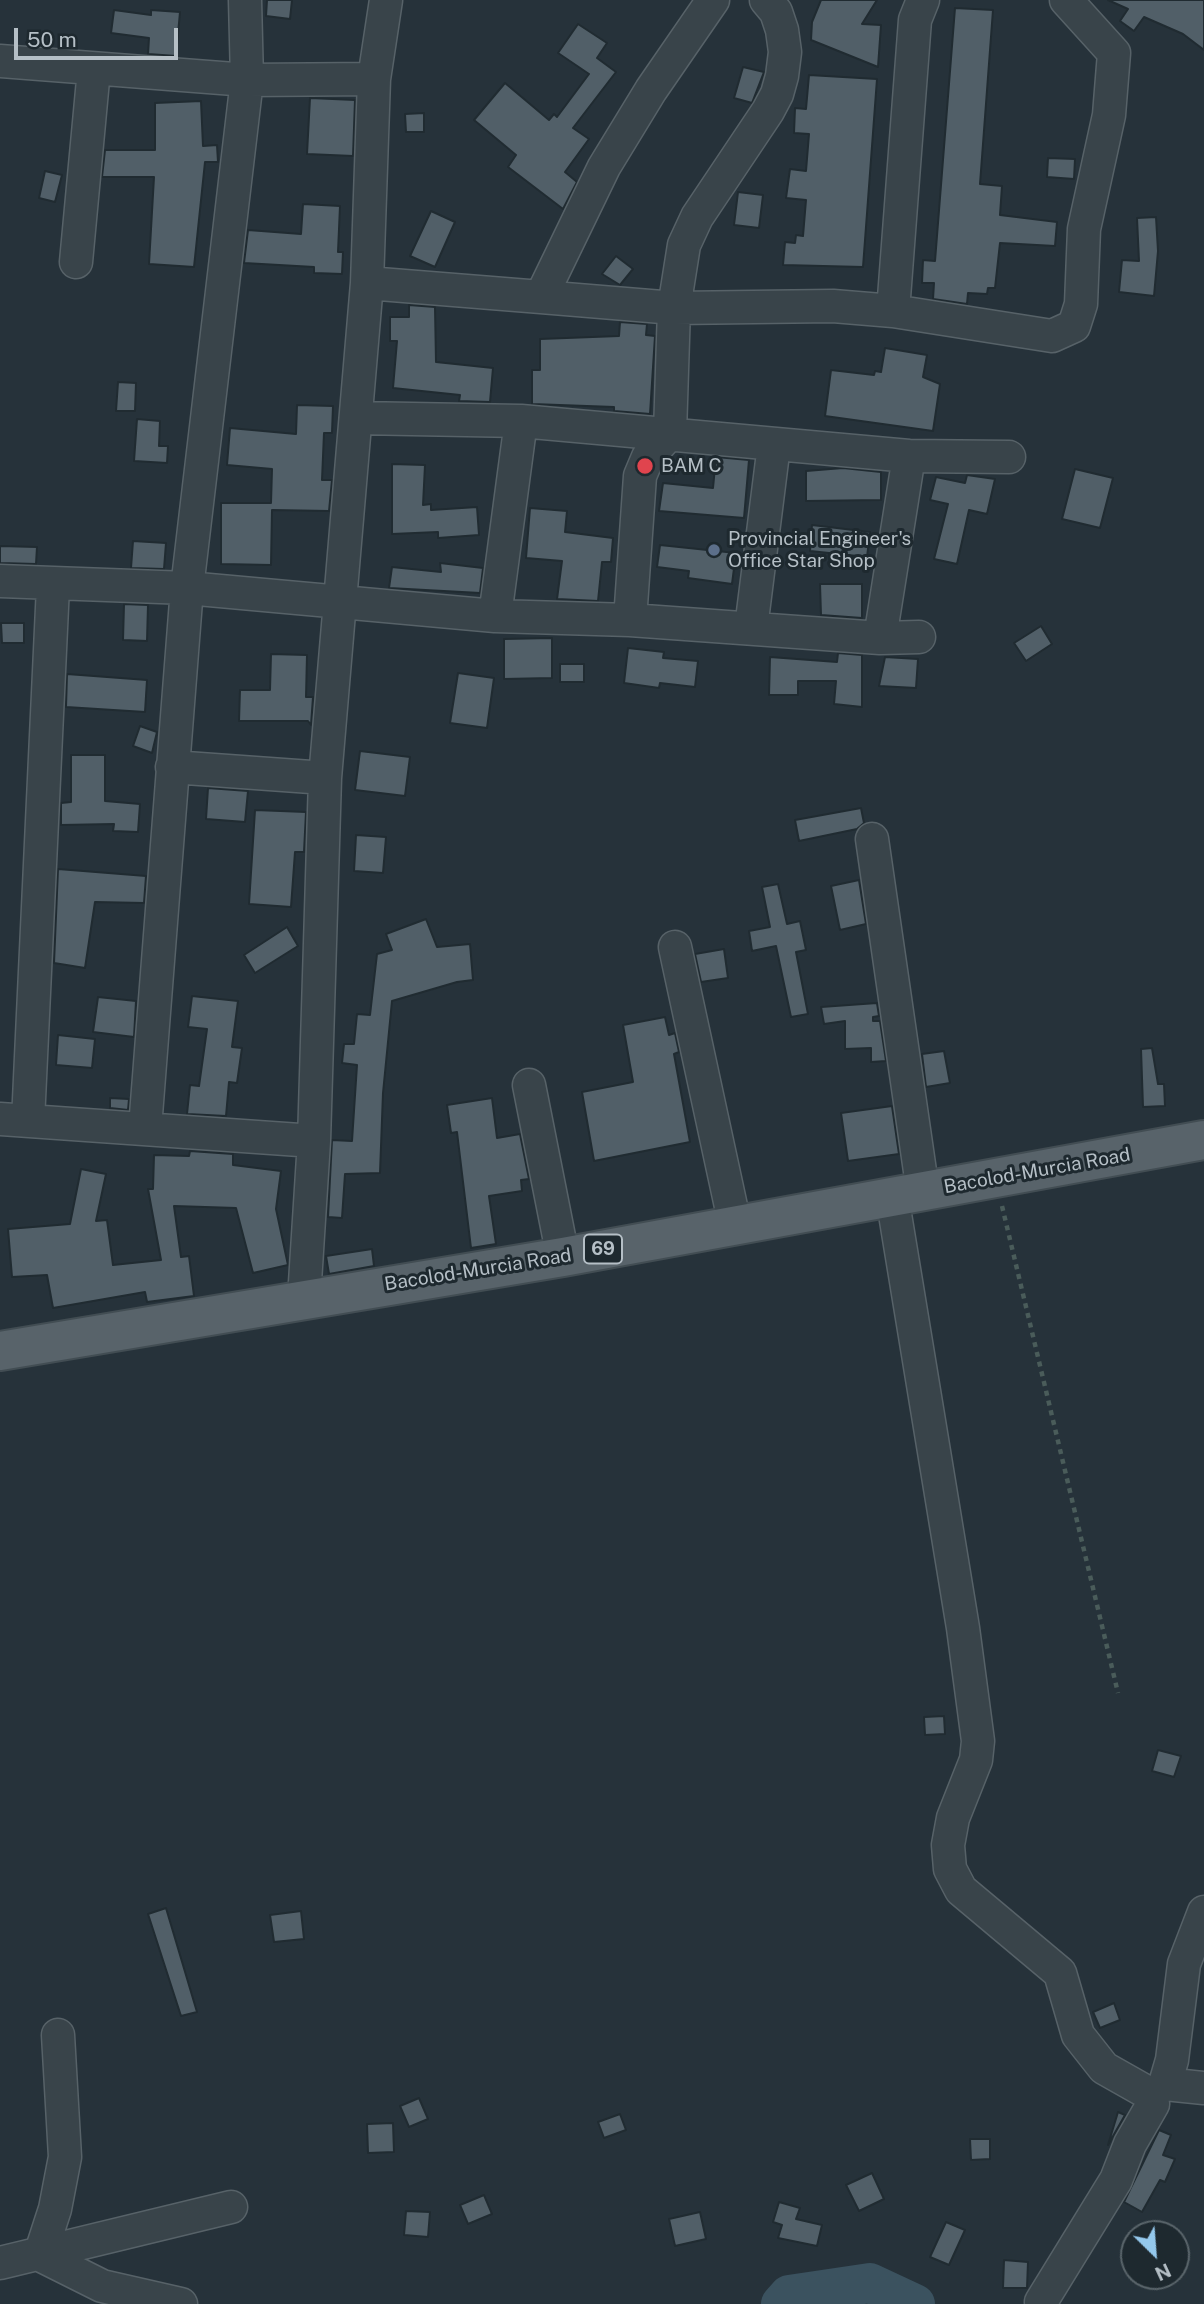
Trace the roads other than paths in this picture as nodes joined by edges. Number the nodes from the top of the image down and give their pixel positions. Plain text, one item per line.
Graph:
1 (244, 0) edge
2 (386, 0) edge
3 (713, 0) edge
4 (766, 0) edge
5 (923, 0) edge
6 (1066, 0) edge
7 (0, 61) edge
8 (94, 69) junction
9 (374, 79) junction
10 (247, 80) junction
11 (76, 262) dead end
12 (367, 283) junction
13 (541, 297) junction
14 (674, 308) junction
15 (893, 311) junction
16 (357, 418) junction
17 (521, 421) junction
18 (670, 433) junction
19 (774, 445) junction
20 (909, 456) junction
21 (1009, 457) dead end
22 (0, 581) edge
23 (53, 586) junction
24 (187, 588) junction
25 (340, 601) junction
26 (495, 616) junction
27 (630, 620) junction
28 (751, 628) junction
29 (919, 637) dead end
30 (880, 638) junction
31 (172, 767) junction
32 (325, 778) junction
33 (872, 839) dead end
34 (675, 947) dead end
35 (529, 1085) dead end
36 (14, 1120) edge
37 (145, 1128) junction
38 (1204, 1140) edge
39 (314, 1141) junction
40 (908, 1194) junction
41 (734, 1225) junction
42 (564, 1257) junction
43 (304, 1298) junction
44 (0, 1351) edge
45 (1204, 1912) edge
46 (58, 2035) dead end
47 (1204, 2088) edge
48 (1157, 2089) junction
49 (230, 2207) dead end
50 (40, 2255) junction
51 (0, 2263) edge
52 (1041, 2302) edge
53 (181, 2304) edge

1 - 10 street
2 - 9 street
3 - 13 street
4 - 14 street
5 - 15 street
6 - 15 street
7 - 8 street
8 - 10 street
8 - 11 street
9 - 10 street
9 - 12 street
10 - 24 street
12 - 13 street
12 - 16 street
13 - 14 street
14 - 15 street
14 - 18 street
16 - 17 street
16 - 25 street
17 - 18 street
17 - 26 street
18 - 19 street
18 - 27 street
19 - 20 street
19 - 28 street
20 - 21 street
20 - 30 street
22 - 23 street
23 - 24 street
23 - 36 street
24 - 25 street
24 - 31 street
25 - 26 street
25 - 32 street
26 - 27 street
27 - 28 street
28 - 30 street
29 - 30 street
31 - 32 street
31 - 37 street
32 - 39 street
33 - 40 street
34 - 41 street
35 - 42 street
36 - 37 street
37 - 39 street
38 - 40 main road, Bacolod-Murcia Road / 69
39 - 43 street
40 - 41 main road, Bacolod-Murcia Road / 69
40 - 48 street
41 - 42 main road, Bacolod-Murcia Road / 69
42 - 43 main road, Bacolod-Murcia Road / 69
43 - 44 main road, Bacolod-Murcia Road / 69
45 - 48 street
46 - 50 street
47 - 48 street
48 - 52 street
49 - 50 street
50 - 51 street
50 - 53 street

